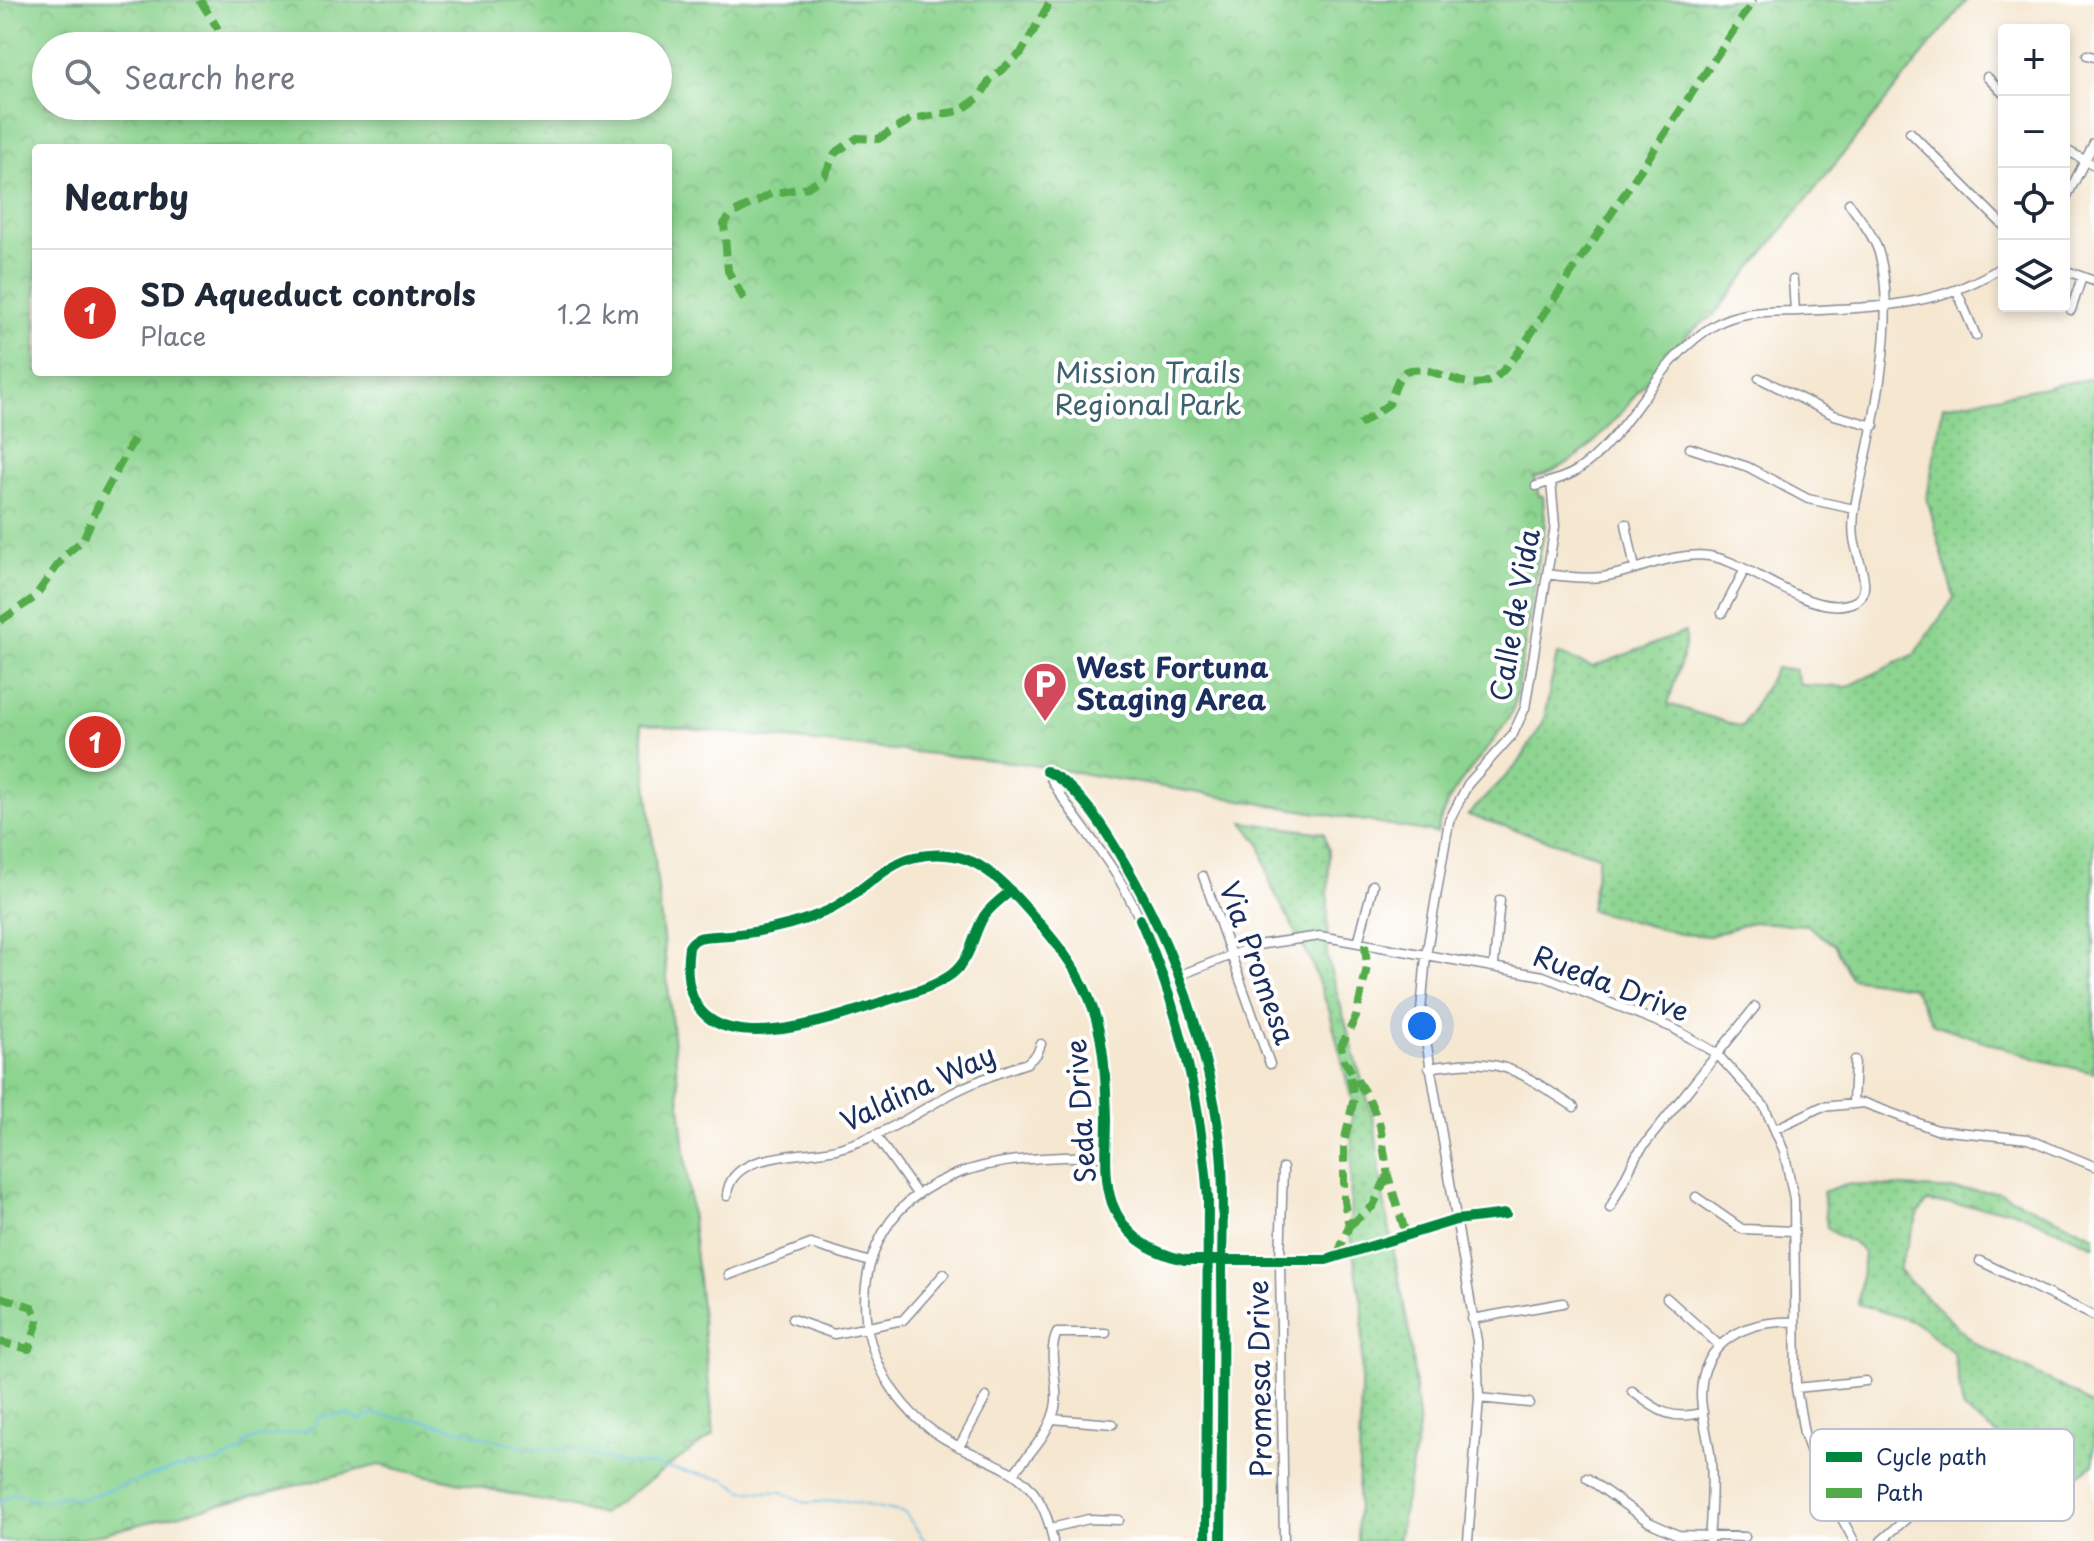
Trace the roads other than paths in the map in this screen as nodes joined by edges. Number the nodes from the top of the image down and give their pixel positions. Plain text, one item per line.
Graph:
1 (1987, 77) dead end
2 (1998, 88) edge
3 (1910, 132) dead end
4 (2094, 143) edge
5 (2070, 152) edge
6 (2090, 163) edge
7 (2070, 193) edge
8 (1849, 203) dead end
9 (1998, 220) edge
10 (1998, 269) edge
11 (2070, 272) edge
12 (2082, 277) junction
13 (1793, 280) dead end
14 (2094, 281) edge
15 (1957, 291) junction
16 (1885, 306) junction
17 (2071, 310) dead end
18 (1795, 311) junction
19 (1976, 336) dead end
20 (1759, 378) dead end
21 (1874, 426) junction
22 (1690, 448) dead end
23 (1551, 482) junction
24 (1536, 486) dead end
25 (1854, 509) junction
26 (1626, 524) dead end
27 (1635, 569) junction
28 (1745, 569) junction
29 (1547, 574) junction
30 (1722, 613) dead end
31 (1203, 876) dead end
32 (1373, 885) dead end
33 (1011, 891) junction
34 (1500, 900) dead end
35 (1358, 943) junction
36 (1234, 955) junction
37 (1426, 956) junction
38 (1494, 965) junction
39 (1179, 975) junction
40 (1165, 981) junction
41 (1755, 1007) dead end
42 (1041, 1044) dead end
43 (1716, 1053) junction
44 (1855, 1060) dead end
45 (1270, 1064) dead end
46 (1429, 1068) junction
47 (1853, 1103) junction
48 (1574, 1107) dead end
49 (1775, 1129) junction
50 (876, 1136) junction
51 (1108, 1157) junction
52 (2094, 1166) edge
53 (1283, 1168) dead end
54 (917, 1194) junction
55 (727, 1196) dead end
56 (1696, 1197) dead end
57 (1610, 1208) dead end
58 (1506, 1214) dead end
59 (1456, 1220) junction
60 (1794, 1231) junction
61 (1207, 1260) junction
62 (1222, 1260) junction
63 (1280, 1261) junction
64 (1980, 1261) dead end
65 (870, 1262) junction
66 (944, 1274) dead end
67 (729, 1275) dead end
68 (1667, 1298) dead end
69 (1563, 1303) dead end
70 (2094, 1316) edge
71 (792, 1319) dead end
72 (1472, 1319) junction
73 (1795, 1322) junction
74 (867, 1328) junction
75 (1106, 1333) dead end
76 (1719, 1345) junction
77 (1866, 1381) dead end
78 (1796, 1388) junction
79 (1632, 1391) dead end
80 (986, 1397) dead end
81 (1479, 1398) junction
82 (1529, 1403) dead end
83 (1703, 1412) junction
84 (1052, 1419) junction
85 (1113, 1424) dead end
86 (959, 1447) junction
87 (1810, 1450) edge
88 (1014, 1473) junction
89 (1587, 1478) dead end
90 (1119, 1520) dead end
91 (1843, 1521) edge
92 (1904, 1521) edge
93 (1051, 1528) junction
94 (1745, 1537) dead end
95 (1709, 1539) edge
96 (1053, 1541) edge
97 (1206, 1541) edge
98 (1221, 1541) edge
99 (1284, 1541) edge
100 (1468, 1541) edge
101 (1854, 1541) edge
102 (1881, 1541) edge

1 - 2 street
3 - 9 street
4 - 6 street
5 - 6 street
6 - 7 street
8 - 16 street
10 - 15 street
11 - 12 street
12 - 14 street
12 - 17 street
13 - 18 street
15 - 16 street
15 - 19 street
16 - 18 street
16 - 21 street
18 - 23 street
20 - 21 street
21 - 25 street
22 - 25 street
23 - 24 street
23 - 29 street, Calle de Vida
25 - 28 street
26 - 27 street
27 - 28 street
27 - 29 street
28 - 30 street
29 - 37 street, Calle de Vida
31 - 36 street, Via Promesa
32 - 35 street
33 - 33 street, Seda Drive
33 - 51 street, Seda Drive
34 - 38 street
35 - 36 street, Rueda Drive
35 - 37 street, Rueda Drive
36 - 39 street, Rueda Drive
36 - 45 street, Via Promesa
37 - 38 street, Rueda Drive
37 - 46 street, Calle de Vida
38 - 43 street, Rueda Drive
39 - 40 street, Rueda Drive
39 - 40 street
39 - 62 street
40 - 61 street
41 - 43 street
42 - 50 street, Valdina Way
43 - 49 street, Rueda Drive
43 - 57 street
44 - 47 street
46 - 48 street
46 - 59 street, Calle de Vida
47 - 49 street
47 - 52 street
49 - 60 street, Rueda Drive
50 - 54 street
50 - 55 street, Valdina Way
51 - 54 street
51 - 61 street, Seda Drive
53 - 63 street, Promesa Drive
54 - 65 street
56 - 60 street
58 - 59 street, Seda Drive
59 - 63 street, Seda Drive
59 - 72 street, Calle de Vida
60 - 73 street, Rueda Drive
61 - 62 street, Seda Drive
61 - 97 street
62 - 63 street, Seda Drive
62 - 98 street
63 - 99 street, Promesa Drive
64 - 70 street
65 - 67 street
65 - 74 street
66 - 74 street
68 - 76 street
69 - 72 street
71 - 74 street
72 - 81 street, Calle de Vida
73 - 76 street
73 - 78 street, Rueda Drive
74 - 86 street
75 - 84 street
76 - 83 street
77 - 78 street
78 - 87 street, Rueda Drive
79 - 83 street
80 - 86 street
81 - 82 street
81 - 100 street, Calle de Vida
83 - 95 street
84 - 85 street
84 - 88 street
86 - 88 street
88 - 93 street
89 - 95 street
90 - 93 street
91 - 101 street, Rueda Drive
92 - 102 street
93 - 96 street
94 - 95 street

